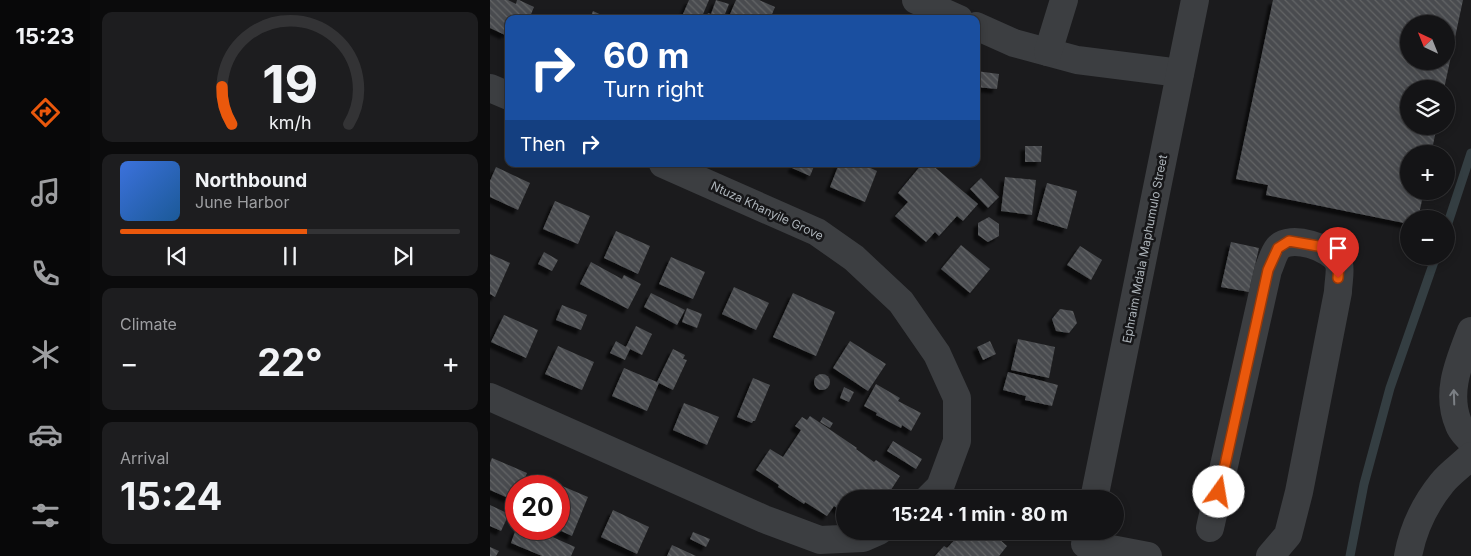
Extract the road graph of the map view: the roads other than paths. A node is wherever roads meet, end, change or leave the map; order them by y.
1 (916, 0) edge
2 (1064, 0) edge
3 (1195, 0) edge
4 (950, 15) edge
5 (980, 28) edge
6 (1048, 52) junction
7 (1180, 74) junction
8 (490, 88) edge
9 (505, 94) edge
10 (670, 167) edge
11 (1471, 331) edge
12 (490, 397) edge
13 (1471, 440) edge
14 (1471, 456) edge
15 (937, 490) edge
16 (1096, 490) edge
17 (1210, 528) dead end
18 (836, 539) edge
19 (1085, 544) edge
20 (1148, 556) edge
21 (1270, 556) edge
22 (1408, 556) edge

1 - 4 street
2 - 6 street
3 - 7 street, Ephraim Mdala Maphumulo Street
5 - 6 street
6 - 7 street
7 - 16 street, Ephraim Mdala Maphumulo Street
8 - 9 street
10 - 15 street, Ntuza Khanyile Grove
13 -> 11 street
12 - 18 street
14 - 22 street
17 - 21 street
19 - 20 street

